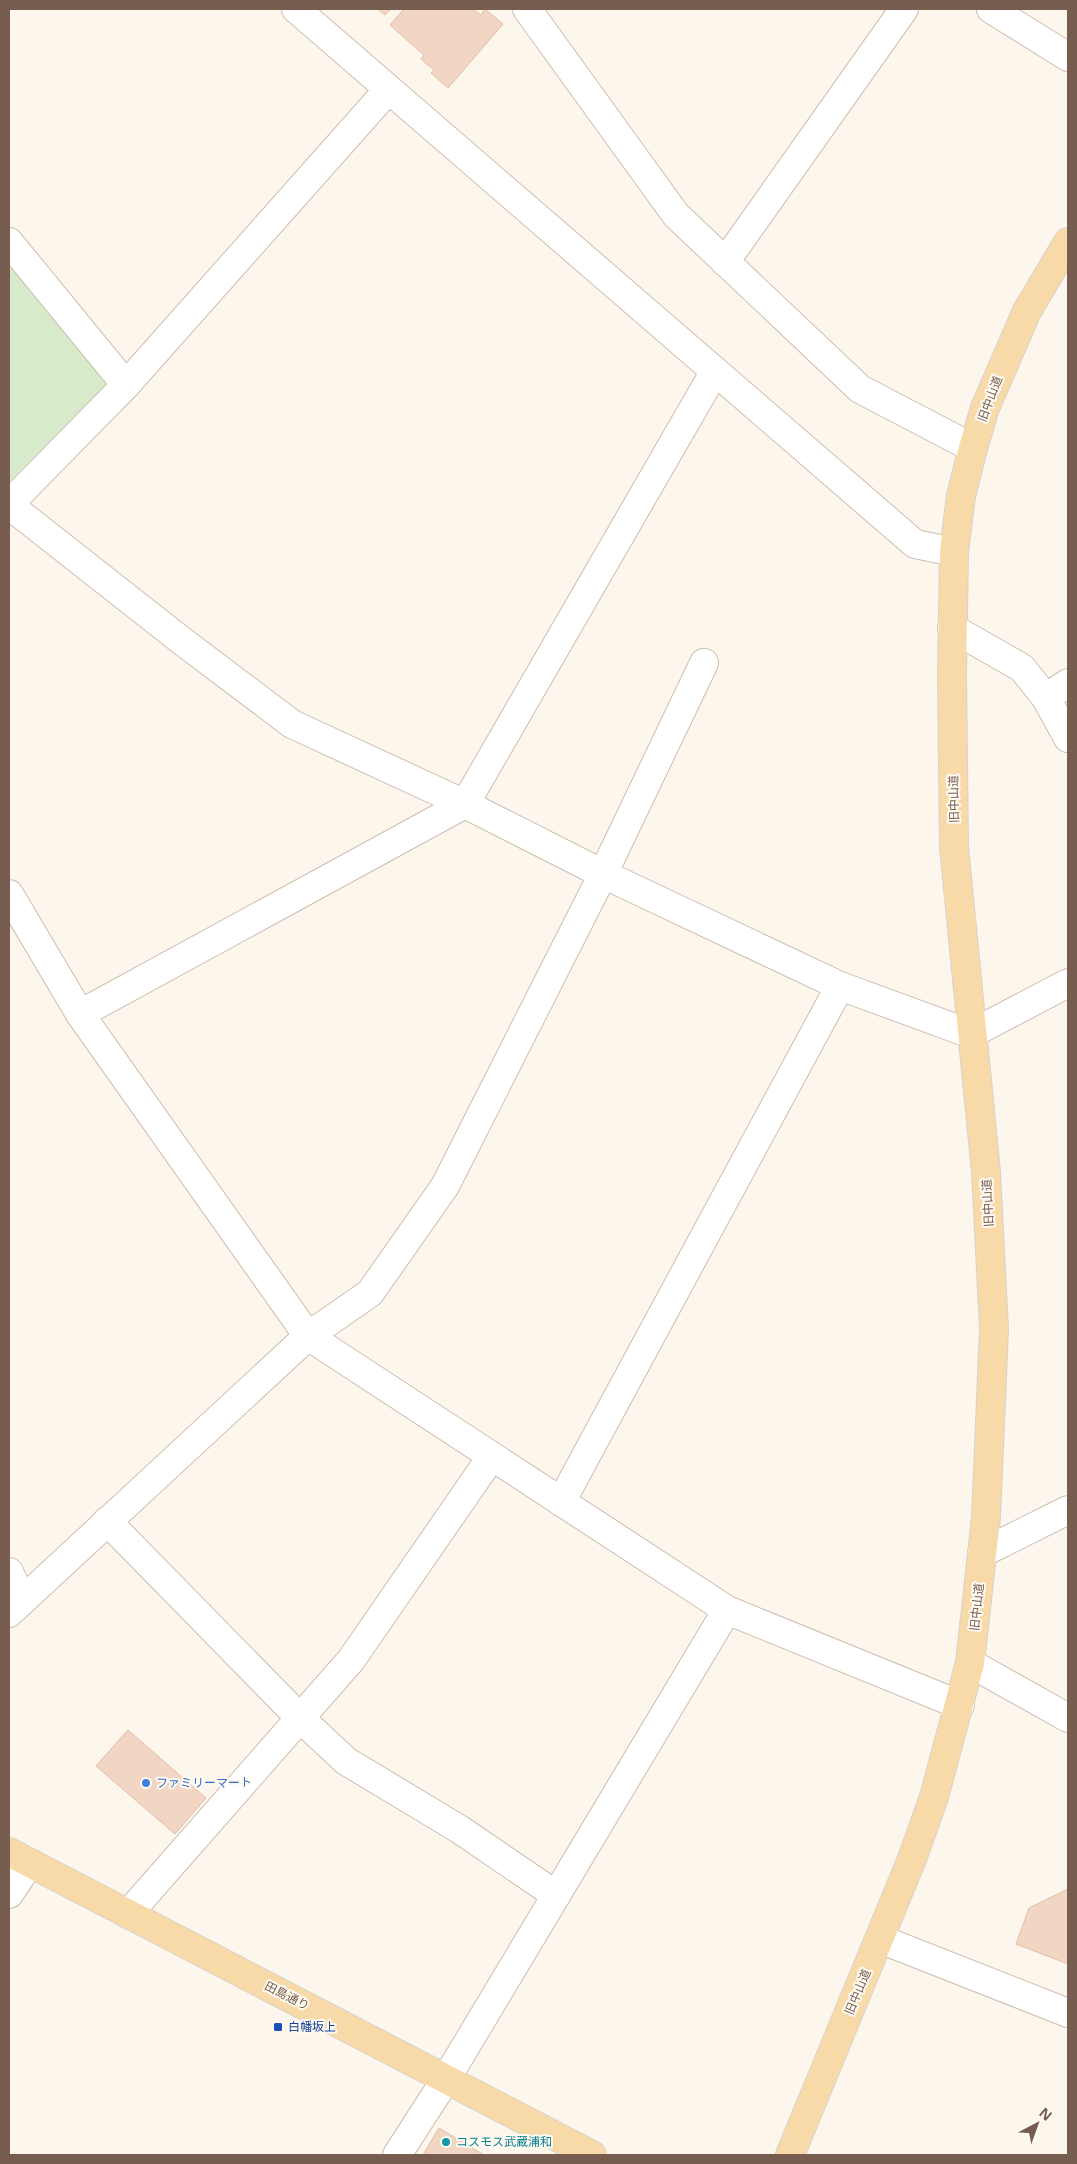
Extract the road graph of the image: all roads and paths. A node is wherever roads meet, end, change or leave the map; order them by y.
1 (296, 9) edge
2 (528, 9) edge
3 (904, 9) edge
4 (991, 9) edge
5 (1068, 57) edge
6 (388, 90) junction
7 (9, 242) edge
8 (1068, 242) edge
9 (725, 262) junction
10 (715, 371) junction
11 (126, 385) junction
12 (973, 448) junction
13 (9, 504) edge
14 (954, 552) junction
15 (952, 628) junction
16 (704, 663) dead end
17 (1068, 683) edge
18 (1046, 698) junction
19 (1068, 738) edge
20 (465, 804) junction
21 (602, 874) junction
22 (9, 894) edge
23 (1068, 983) edge
24 (840, 986) junction
25 (80, 1014) junction
26 (971, 1034) junction
27 (308, 1336) junction
28 (492, 1456) junction
29 (561, 1502) junction
30 (1068, 1510) edge
31 (107, 1521) junction
32 (982, 1553) junction
33 (9, 1572) edge
34 (16, 1607) edge
35 (727, 1610) junction
36 (970, 1663) junction
37 (960, 1705) junction
38 (300, 1718) junction
39 (1068, 1718) edge
40 (20, 1857) edge
41 (9, 1894) edge
42 (556, 1895) junction
43 (128, 1914) junction
44 (880, 1939) junction
45 (1068, 2013) edge
46 (446, 2079) junction
47 (397, 2155) edge
48 (592, 2155) edge
49 (790, 2155) edge

1 - 6 street
2 - 9 street
3 - 9 street
4 - 5 street
6 - 10 street
6 - 11 street
7 - 11 street
8 - 12 main road, 旧中山道
9 - 12 street
10 - 14 street
10 - 20 street
11 - 13 street
12 - 14 main road, 旧中山道
13 - 20 street
14 - 15 main road, 旧中山道
15 - 18 street
15 - 26 main road, 旧中山道
16 - 21 street
17 - 18 street
18 - 19 street
20 - 21 street
20 - 25 street
21 - 24 street
21 - 27 street
22 - 25 street
23 - 26 street
24 - 26 street
24 - 29 street
25 - 27 street
26 - 32 main road, 旧中山道
27 - 28 street
27 - 31 street
28 - 29 street
28 - 38 street
29 - 35 street
30 - 32 street
31 - 34 street
31 - 38 street
32 - 36 main road, 旧中山道
33 - 34 street
35 - 37 street
35 - 42 street
36 - 37 main road, 旧中山道
36 - 39 street
37 - 44 main road, 旧中山道
38 - 42 street
38 - 43 street
40 - 41 street
40 - 43 main road, 田島通り
42 - 46 street
43 - 46 main road, 田島通り
44 - 45 street
44 - 49 main road, 旧中山道
46 - 47 street
46 - 48 main road, 田島通り

